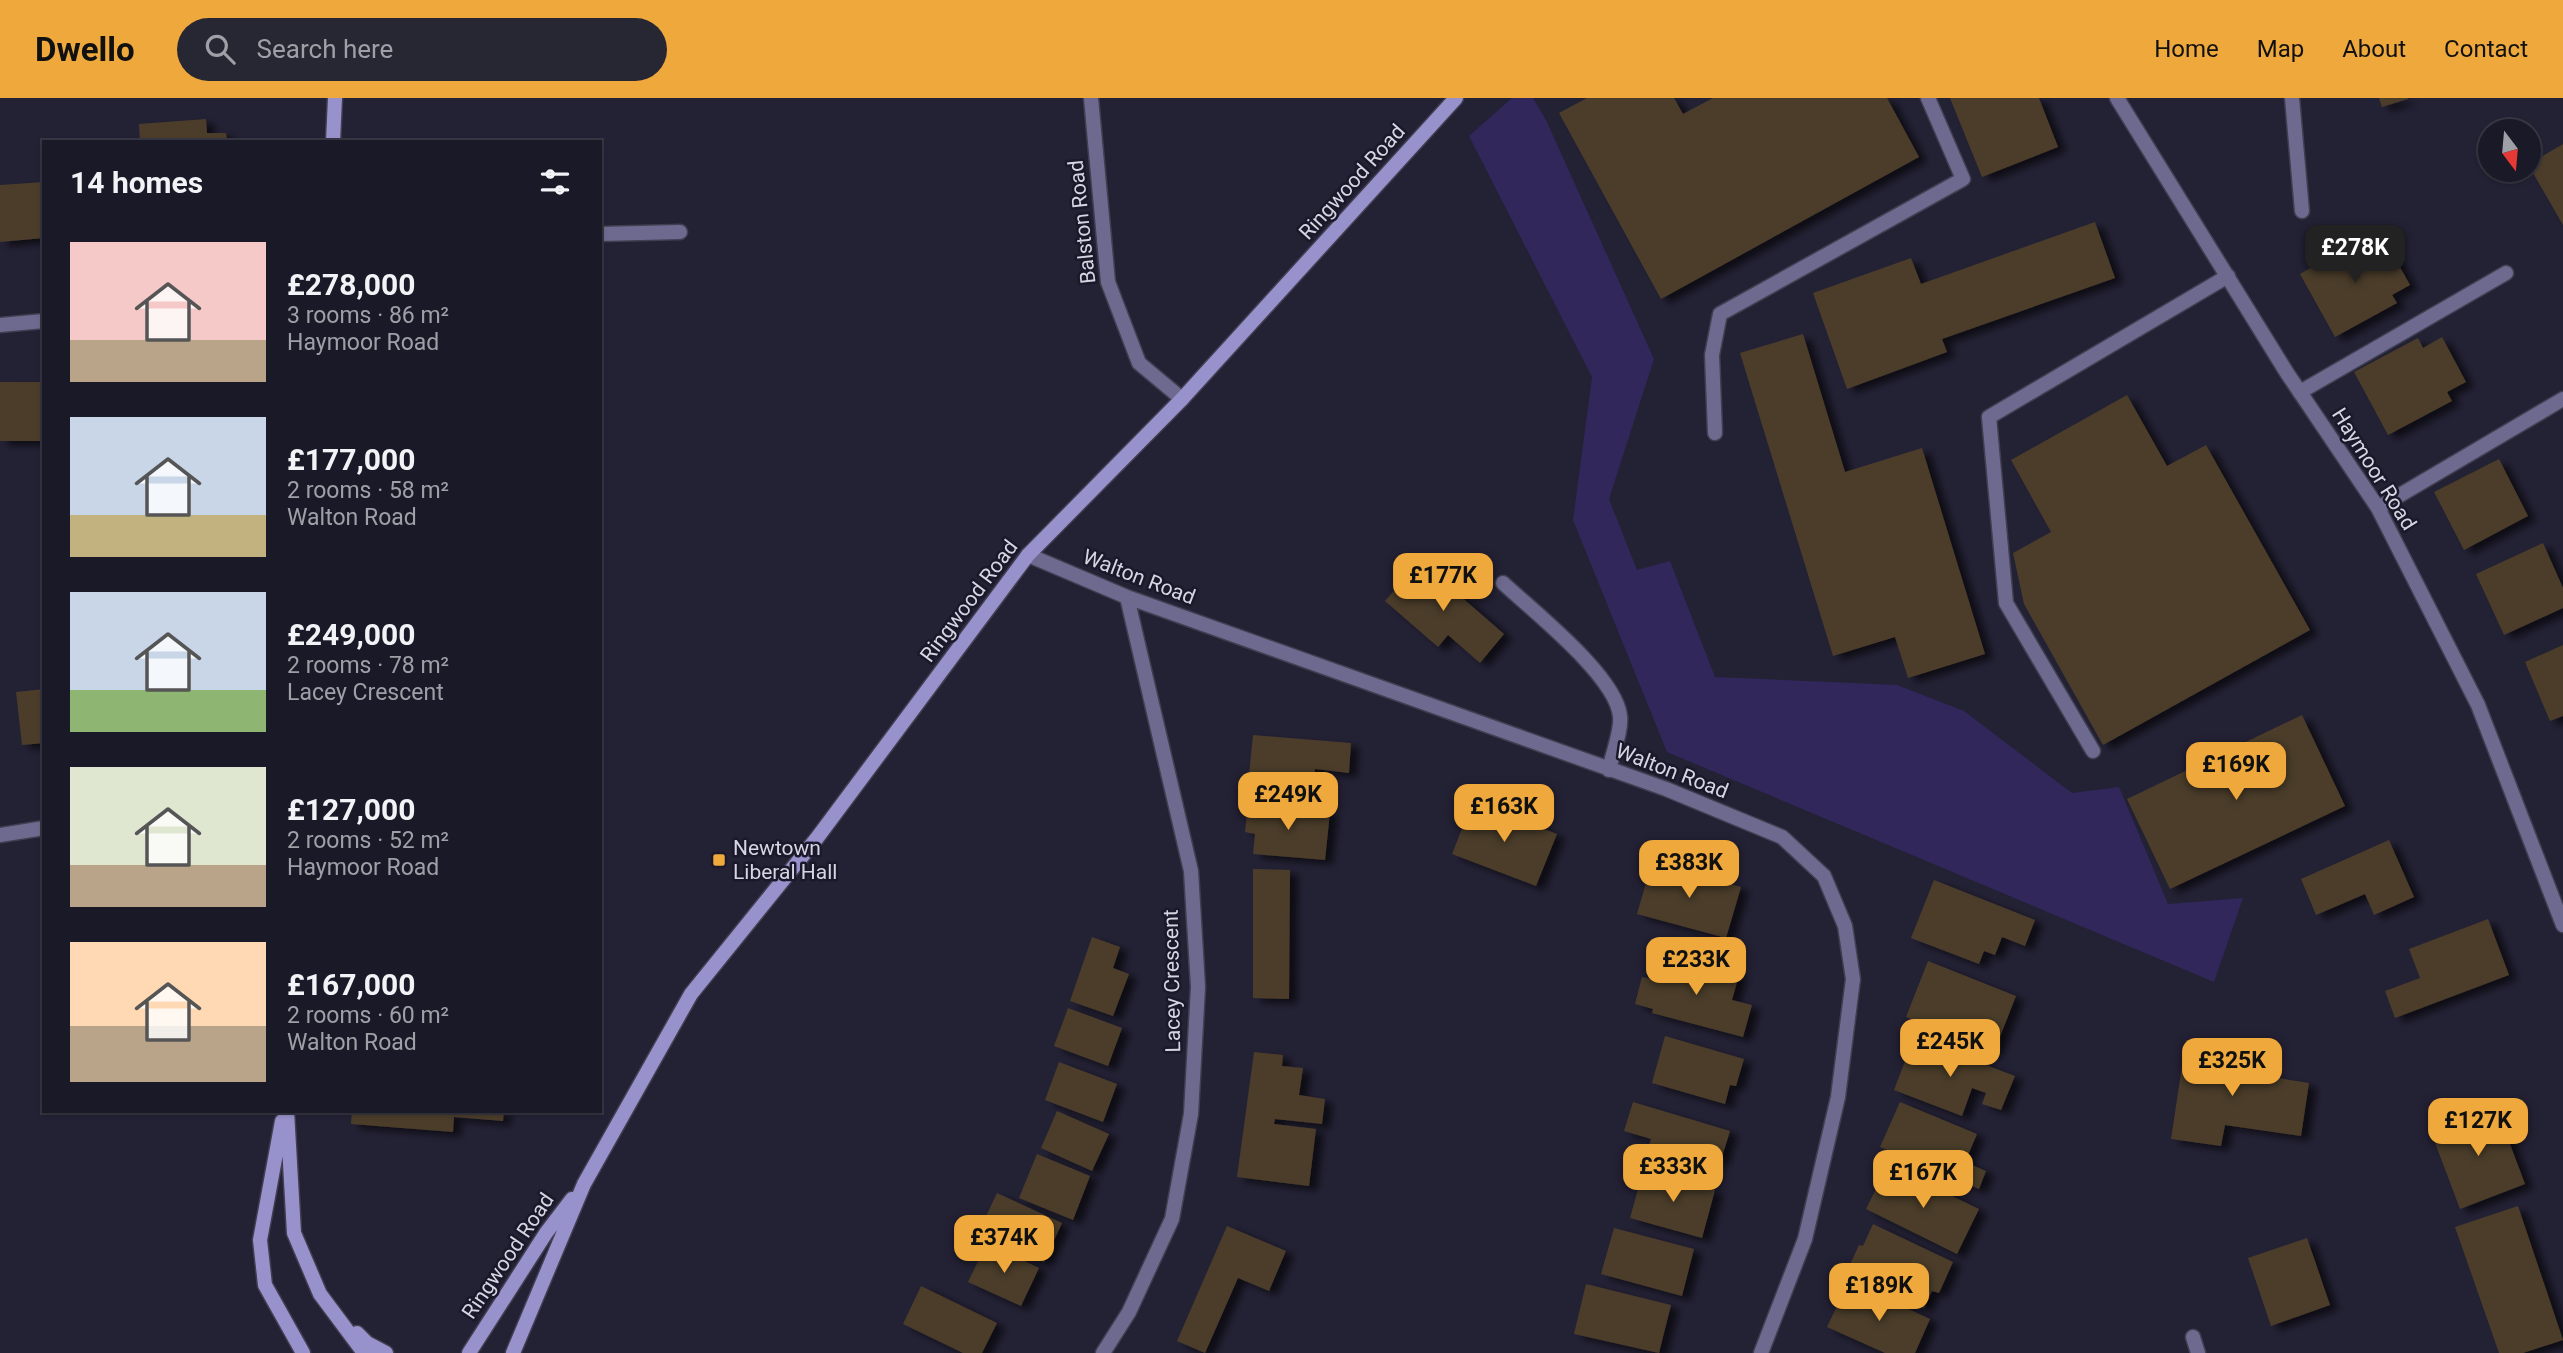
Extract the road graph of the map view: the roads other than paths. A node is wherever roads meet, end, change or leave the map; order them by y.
1 (335, 98) edge
2 (1091, 98) edge
3 (1457, 98) edge
4 (1928, 98) edge
5 (2117, 98) edge
6 (2292, 98) edge
7 (333, 140) edge
8 (2302, 211) dead end
9 (680, 232) dead end
10 (602, 234) edge
11 (2506, 273) dead end
12 (2228, 276) junction
13 (42, 321) edge
14 (0, 325) edge
15 (2300, 392) junction
16 (1182, 399) junction
17 (2563, 399) edge
18 (1715, 433) dead end
19 (2378, 508) junction
20 (1028, 555) junction
21 (1503, 583) dead end
22 (1127, 597) junction
23 (2093, 751) dead end
24 (1609, 770) junction
25 (42, 828) edge
26 (0, 835) edge
27 (2563, 925) edge
28 (285, 1113) edge
29 (285, 1113) edge
30 (583, 1184) junction
31 (320, 1294) junction
32 (538, 1294) junction
33 (2193, 1337) dead end
34 (303, 1353) edge
35 (364, 1353) edge
36 (386, 1353) edge
37 (469, 1353) edge
38 (504, 1353) edge
39 (513, 1353) edge
40 (1103, 1353) edge
41 (1760, 1353) edge
42 (2198, 1353) edge

1 - 7 main road
2 - 16 street, Balston Road
3 - 16 main road, Ringwood Road
4 - 18 street
5 - 12 street, Haymoor Road
6 - 8 street
9 - 10 street
11 - 15 street
12 - 15 street, Haymoor Road
12 - 23 street
13 - 14 street
15 - 19 street, Haymoor Road
16 - 20 main road, Ringwood Road
17 - 19 street
19 - 27 street, Haymoor Road
20 - 22 street, Walton Road
20 - 30 main road, Ringwood Road
21 - 24 street
22 - 24 street, Walton Road
22 - 40 street, Lacey Crescent
24 - 41 street, Walton Road
25 - 26 street
28 - 31 main road
29 - 34 main road
30 - 32 main road, Ringwood Road
30 - 37 main road, Ringwood Road
31 - 35 main road
31 - 36 main road
32 - 38 main road
32 - 39 main road, Ringwood Road
33 - 42 street

